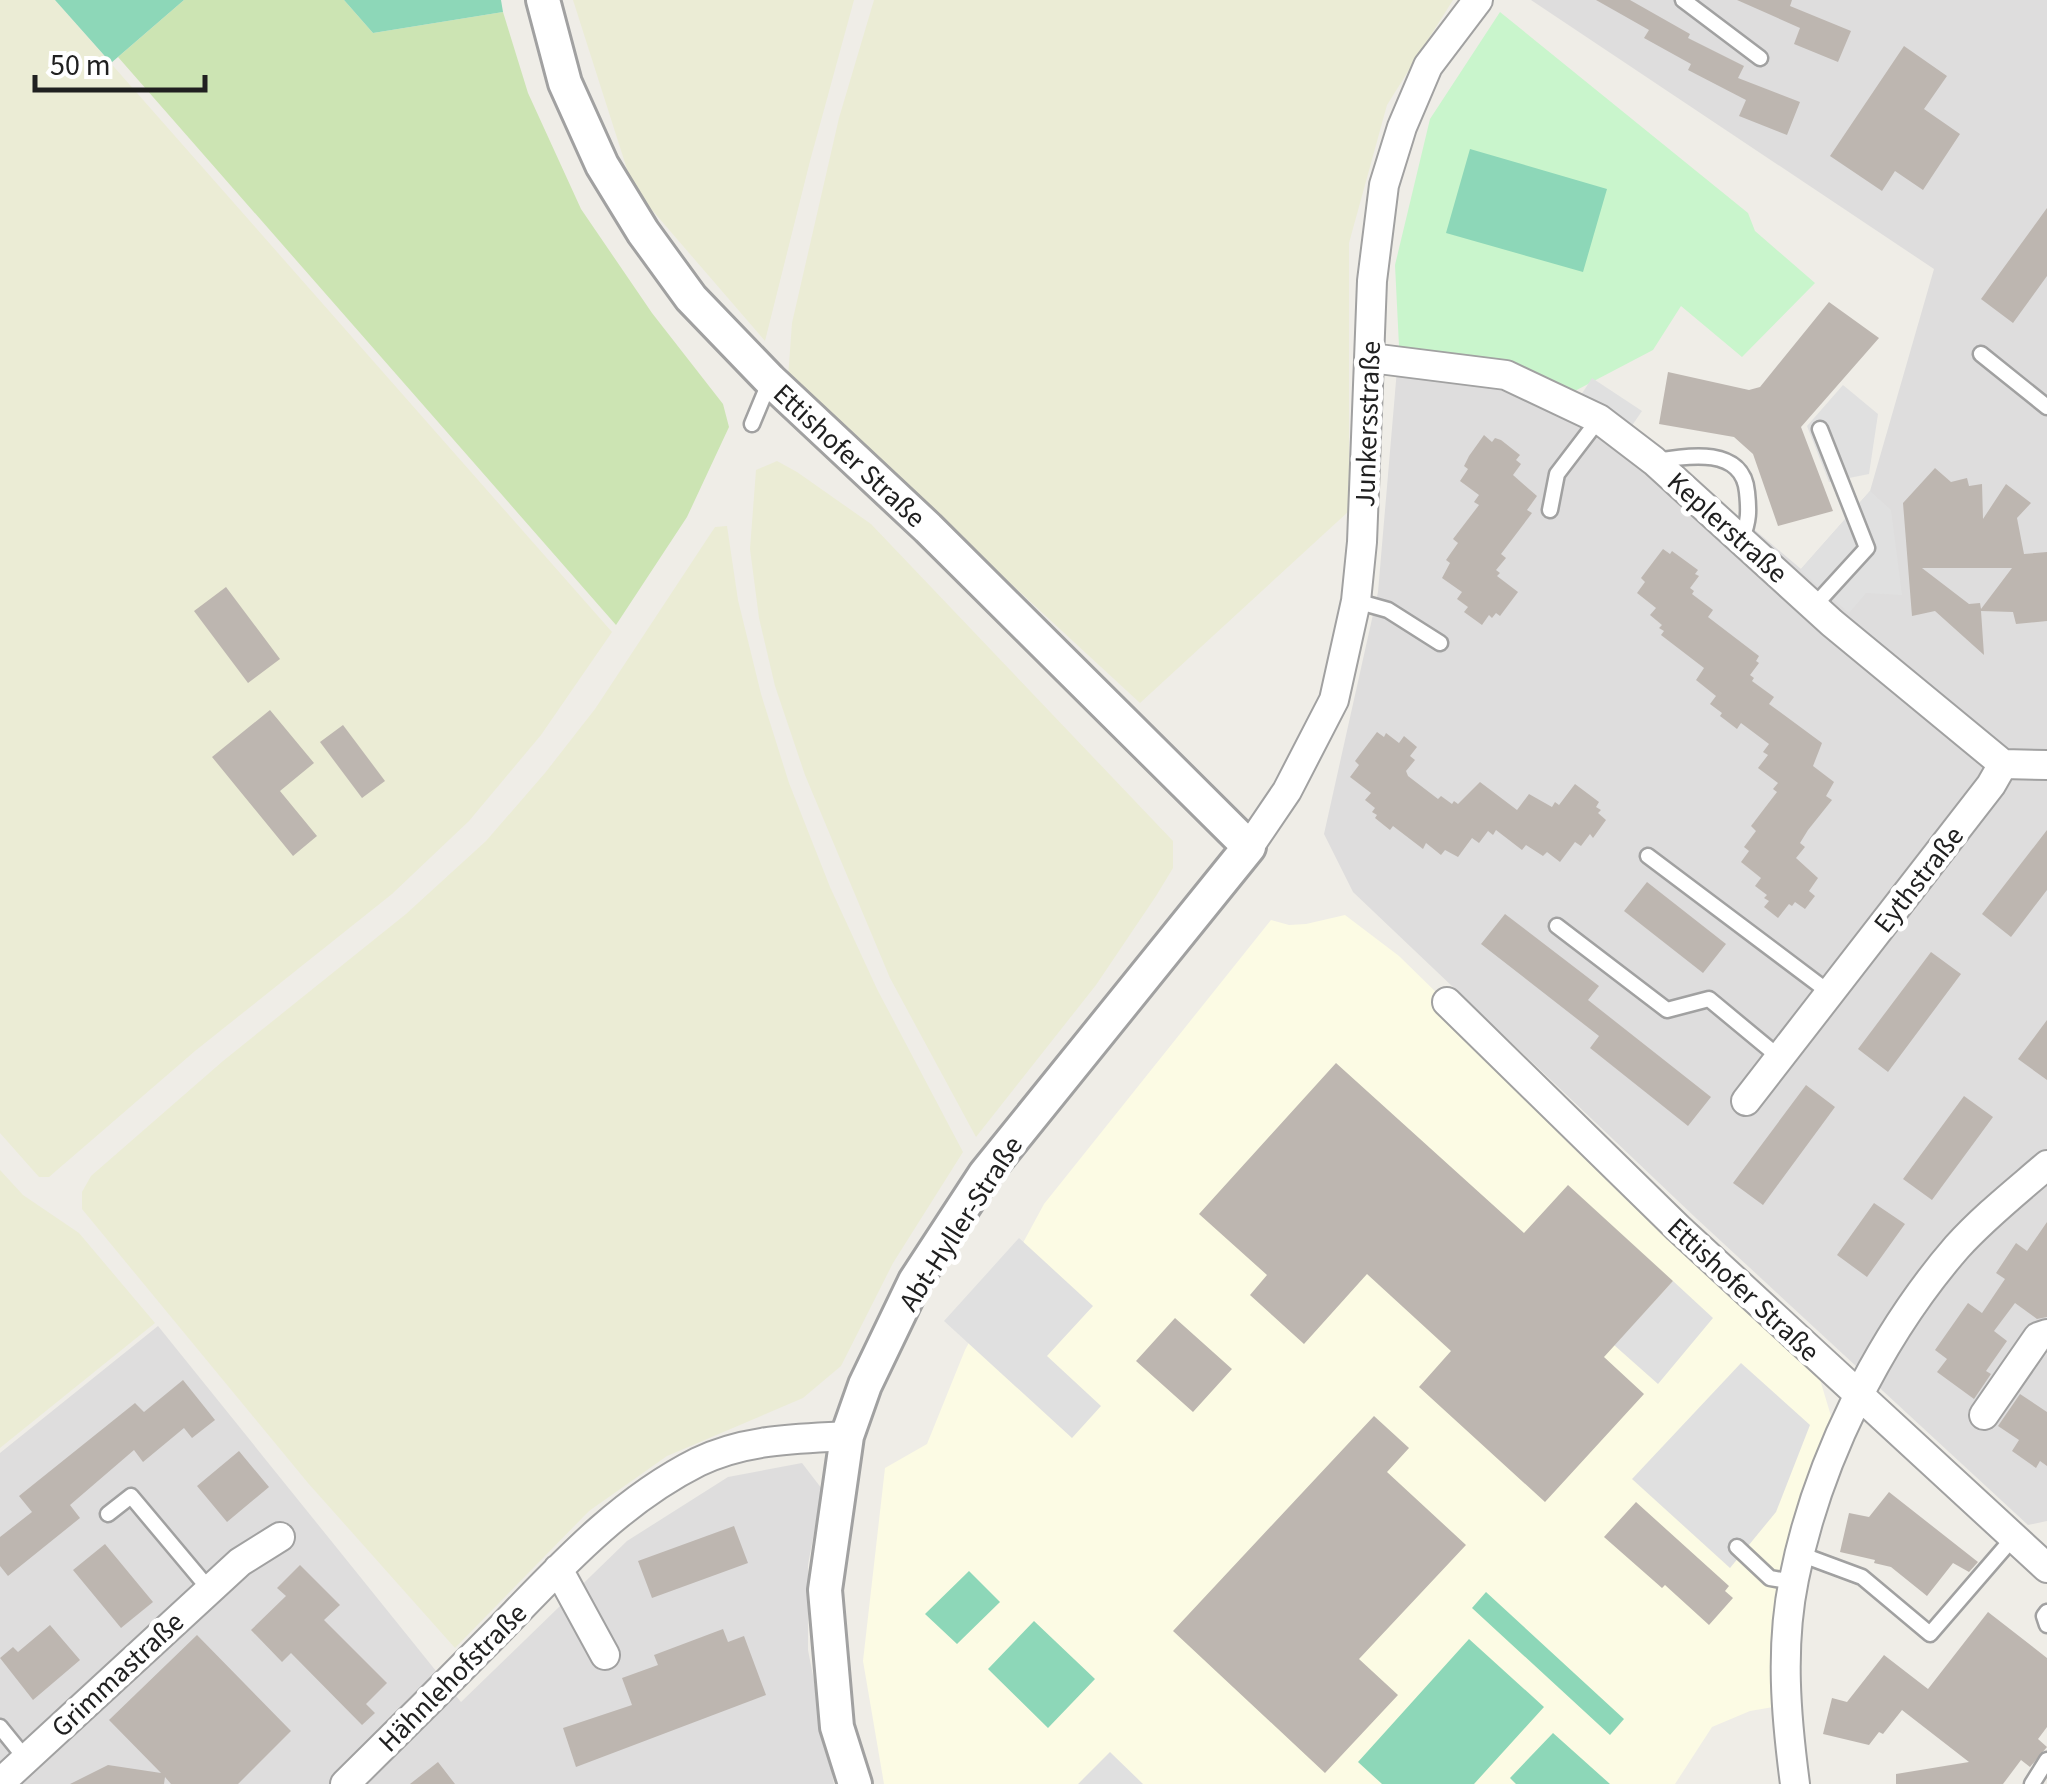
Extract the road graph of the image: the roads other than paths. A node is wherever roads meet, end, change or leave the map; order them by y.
1 (543, 0) edge
2 (1478, 0) edge
3 (1683, 0) edge
4 (1760, 58) dead end
5 (1981, 354) dead end
6 (1371, 358) junction
7 (770, 380) junction
8 (2047, 407) edge
9 (1599, 419) junction
10 (752, 424) dead end
11 (1820, 429) dead end
12 (1654, 461) junction
13 (1550, 510) dead end
14 (1742, 538) junction
15 (1356, 601) junction
16 (1814, 606) junction
17 (1440, 643) dead end
18 (2003, 764) junction
19 (2047, 765) edge
20 (1249, 847) junction
21 (1648, 856) dead end
22 (1557, 926) dead end
23 (1830, 992) junction
24 (1448, 1002) dead end
25 (1780, 1058) junction
26 (1746, 1101) dead end
27 (2046, 1168) edge
28 (2047, 1334) edge
29 (1861, 1395) junction
30 (1984, 1415) dead end
31 (847, 1436) junction
32 (108, 1514) dead end
33 (280, 1537) dead end
34 (2013, 1538) junction
35 (1737, 1547) dead end
36 (1800, 1554) junction
37 (2043, 1557) edge
38 (558, 1569) junction
39 (1793, 1582) junction
40 (209, 1590) junction
41 (2047, 1612) edge
42 (2047, 1625) edge
43 (605, 1655) dead end
44 (0, 1727) edge
45 (26, 1759) junction
46 (2047, 1760) edge
47 (0, 1783) edge
48 (345, 1784) edge
49 (855, 1784) edge
50 (1795, 1784) edge
51 (2032, 1784) edge

1 - 7 street, Ettishofer Straße
2 - 6 street, Junkersstraße
3 - 4 lane
5 - 8 lane
6 - 9 street, Keplerstraße
6 - 15 street, Junkersstraße
7 - 10 lane
7 - 20 street, Ettishofer Straße
9 - 12 street, Keplerstraße
9 - 13 lane
11 - 16 lane
12 - 14 street, Keplerstraße
12 - 14 lane
14 - 16 street, Keplerstraße
15 - 17 lane
15 - 20 street, Junkersstraße
16 - 18 street, Keplerstraße
18 - 19 street
18 - 23 street, Eythstraße
20 - 31 street, Abt-Hyller-Straße
21 - 23 lane
22 - 25 lane
23 - 25 street, Eythstraße
24 - 29 street, Ettishofer Straße
25 - 26 street, Eythstraße
27 - 29 street
28 - 30 street
29 - 34 street, Ettishofer Straße
29 - 36 street
31 - 38 street, Hähnlehofstraße
31 - 49 street, Abt-Hyller-Straße
32 - 40 lane, Grimmastraße
33 - 40 street, Grimmastraße
34 - 36 lane
34 - 37 street, Ettishofer Straße
35 - 39 lane
36 - 39 street
38 - 43 street
38 - 48 street, Hähnlehofstraße
39 - 50 street
40 - 45 street, Grimmastraße
41 - 42 lane
44 - 45 lane, Grimmastraße
45 - 47 street, Grimmastraße
46 - 51 lane

